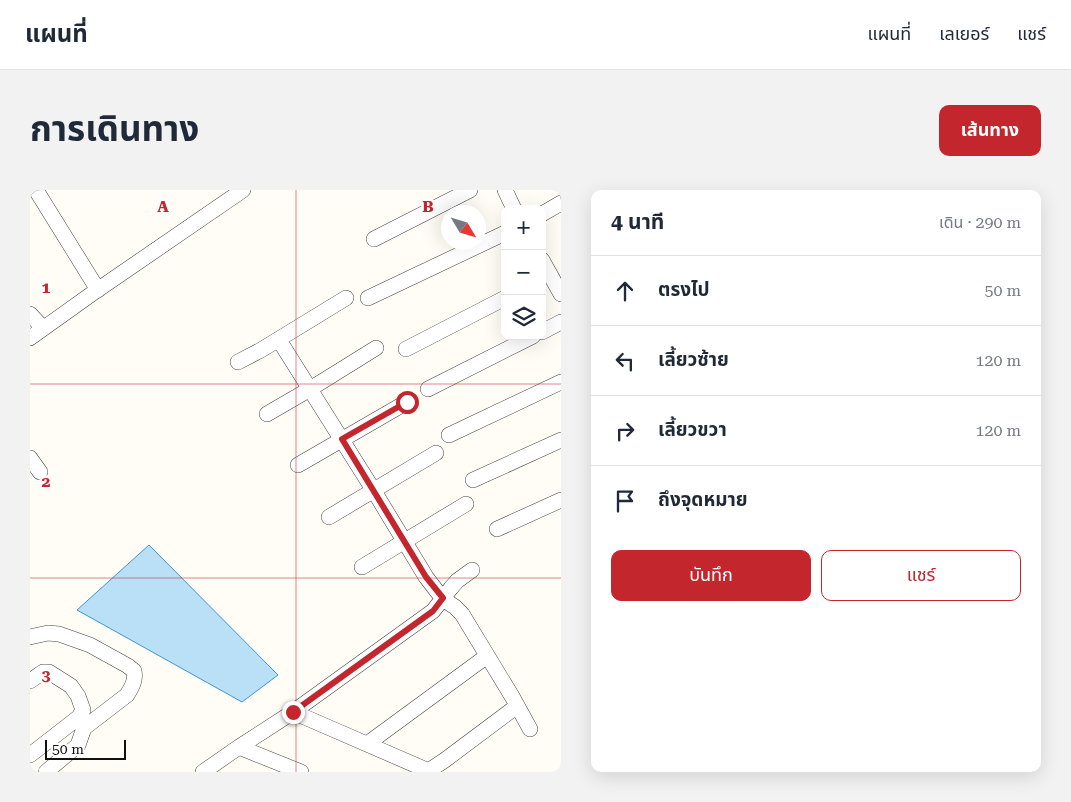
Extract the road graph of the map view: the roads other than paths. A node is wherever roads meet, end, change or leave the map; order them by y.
1 (36, 190) edge
2 (243, 190) edge
3 (470, 190) edge
4 (505, 190) edge
5 (561, 203) edge
6 (512, 205) edge
7 (546, 212) edge
8 (501, 235) edge
9 (374, 239) dead end
10 (551, 273) edge
11 (98, 290) junction
12 (561, 294) edge
13 (346, 298) dead end
14 (368, 298) dead end
15 (501, 300) edge
16 (30, 314) edge
17 (561, 322) edge
18 (44, 328) junction
19 (546, 330) edge
20 (30, 338) edge
21 (278, 340) junction
22 (525, 340) edge
23 (376, 348) dead end
24 (406, 350) dead end
25 (238, 362) dead end
26 (561, 382) edge
27 (310, 389) junction
28 (428, 389) dead end
29 (407, 402) dead end
30 (267, 414) dead end
31 (449, 436) dead end
32 (342, 439) junction
33 (561, 440) edge
34 (436, 453) dead end
35 (30, 458) edge
36 (298, 465) dead end
37 (40, 472) dead end
38 (473, 480) dead end
39 (374, 491) junction
40 (561, 500) edge
41 (466, 504) dead end
42 (330, 517) dead end
43 (497, 529) dead end
44 (403, 542) junction
45 (362, 567) dead end
46 (472, 570) dead end
47 (443, 598) junction
48 (30, 637) edge
49 (487, 656) junction
50 (30, 681) edge
51 (517, 706) junction
52 (293, 712) junction
53 (530, 729) dead end
54 (367, 744) junction
55 (239, 747) junction
56 (30, 754) edge
57 (428, 771) edge
58 (46, 772) edge
59 (203, 772) edge
60 (301, 772) edge

1 - 11 street
2 - 11 street
3 - 9 street
4 - 6 street
5 - 7 street
8 - 14 street
10 - 12 street
11 - 18 street
13 - 21 street
15 - 24 street
16 - 18 street
17 - 19 street
18 - 20 street
21 - 25 street
21 - 27 street
22 - 28 street
23 - 27 street
26 - 31 street
27 - 30 street
27 - 32 street
29 - 32 street
32 - 36 street
32 - 39 street
33 - 38 street
34 - 39 street
35 - 37 street
39 - 42 street
39 - 44 street
40 - 43 street
41 - 44 street
44 - 45 street
44 - 47 street
46 - 47 street
47 - 49 street
47 - 52 street
48 - 58 street
49 - 51 street
49 - 54 street
50 - 56 street
51 - 53 street
51 - 57 street
52 - 54 street
52 - 55 street
54 - 57 street
55 - 59 street
55 - 60 street

